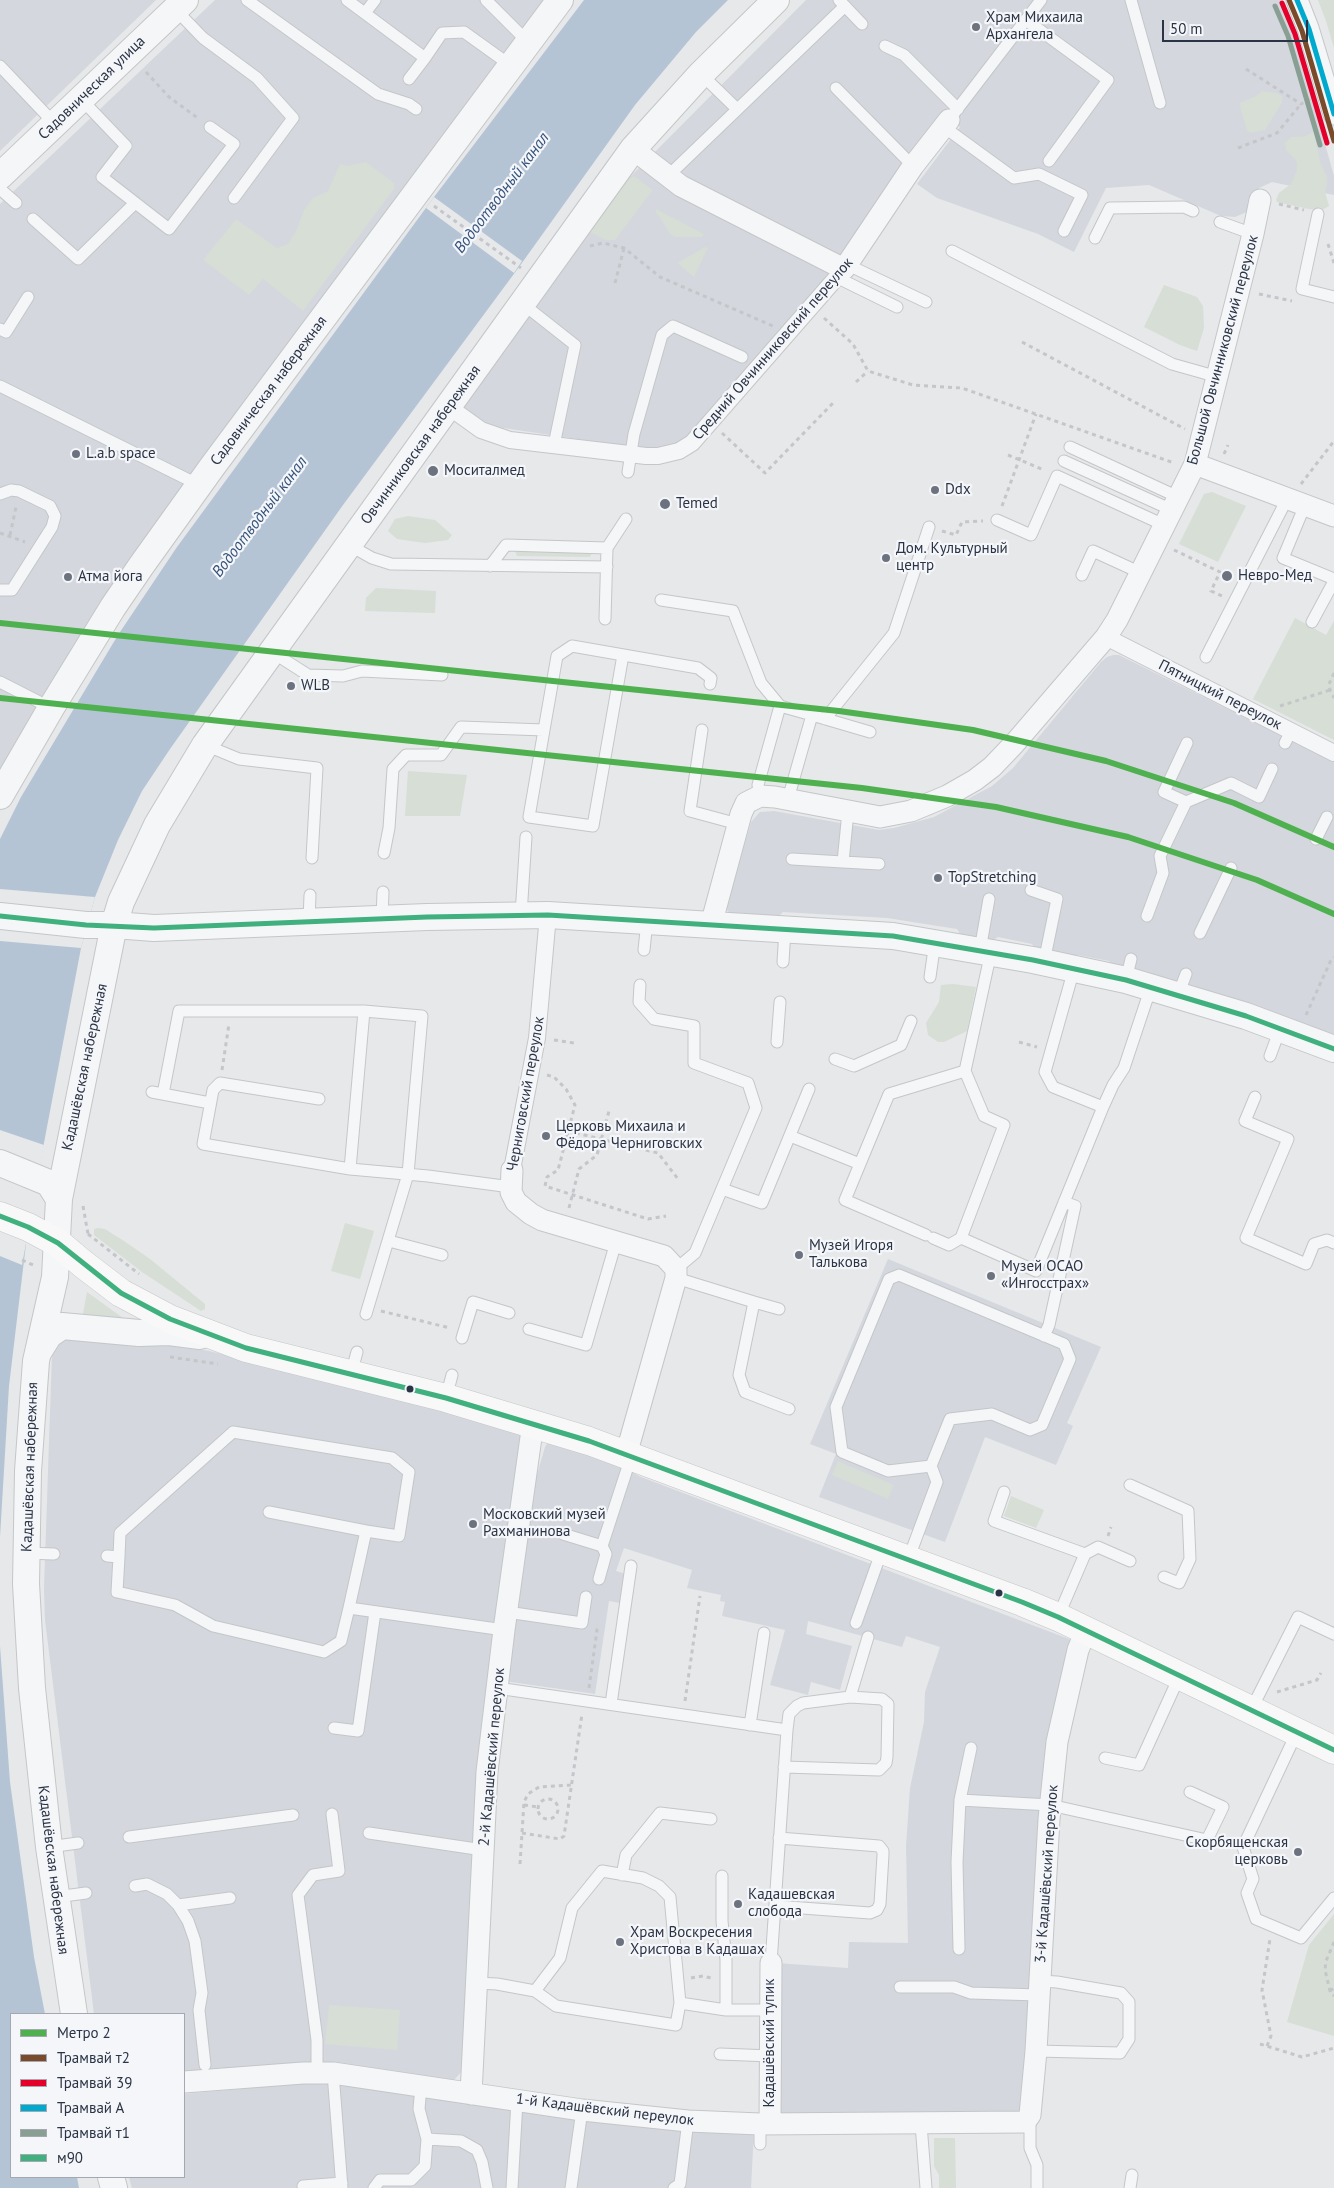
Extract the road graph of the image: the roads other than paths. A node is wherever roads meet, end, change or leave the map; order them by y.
1 (247, 0) edge
2 (347, 0) edge
3 (376, 0) edge
4 (486, 0) edge
5 (560, 0) edge
6 (776, 0) edge
7 (1041, 0) edge
8 (1131, 0) edge
9 (1297, 0) edge
10 (842, 3) edge
11 (180, 4) edge
12 (366, 13) junction
13 (1026, 20) junction
14 (862, 24) dead end
15 (529, 40) junction
16 (885, 46) dead end
17 (425, 58) junction
18 (510, 65) junction
19 (0, 66) edge
20 (702, 74) junction
21 (409, 79) dead end
22 (836, 88) dead end
23 (81, 99) junction
24 (1160, 103) dead end
25 (737, 108) junction
26 (416, 109) dead end
27 (1334, 114) edge
28 (950, 118) junction
29 (55, 124) junction
30 (210, 127) road end
31 (633, 149) junction
32 (1050, 161) dead end
33 (913, 166) junction
34 (0, 176) edge
35 (668, 176) junction
36 (0, 189) edge
37 (234, 198) dead end
38 (1260, 200) dead end
39 (16, 203) dead end
40 (135, 203) junction
41 (1193, 211) dead end
42 (1318, 214) dead end
43 (33, 219) dead end
44 (1220, 222) dead end
45 (1064, 231) dead end
46 (1253, 234) junction
47 (1095, 238) dead end
48 (952, 251) dead end
49 (843, 271) junction
50 (28, 296) dead end
51 (1334, 297) edge
52 (926, 302) dead end
53 (523, 304) junction
54 (897, 306) dead end
55 (0, 329) edge
56 (742, 357) dead end
57 (1218, 377) junction
58 (0, 386) edge
59 (449, 408) junction
60 (554, 445) junction
61 (1070, 447) dead end
62 (630, 454) junction
63 (1064, 461) dead end
64 (1185, 464) junction
65 (628, 472) dead end
66 (199, 485) junction
67 (0, 494) edge
68 (1297, 496) junction
69 (1172, 511) junction
70 (1334, 516) edge
71 (626, 519) dead end
72 (997, 520) road end
73 (929, 526) road end
74 (349, 545) junction
75 (607, 548) junction
76 (490, 566) junction
77 (607, 567) junction
78 (1141, 572) junction
79 (1082, 575) dead end
80 (1334, 580) edge
81 (0, 590) edge
82 (661, 600) dead end
83 (605, 619) dead end
84 (1312, 622) dead end
85 (1106, 637) junction
86 (272, 652) junction
87 (623, 655) junction
88 (1206, 657) dead end
89 (442, 675) dead end
90 (0, 682) edge
91 (710, 684) dead end
92 (780, 706) junction
93 (51, 708) junction
94 (812, 716) junction
95 (825, 719) junction
96 (544, 730) junction
97 (702, 730) dead end
98 (870, 732) dead end
99 (1187, 743) dead end
100 (205, 745) junction
101 (1334, 753) edge
102 (1272, 769) dead end
103 (0, 796) edge
104 (760, 796) junction
105 (788, 799) junction
106 (1186, 802) junction
107 (848, 812) junction
108 (1327, 816) dead end
109 (738, 824) junction
110 (526, 837) dead end
111 (1316, 839) dead end
112 (384, 853) dead end
113 (312, 858) dead end
114 (792, 859) dead end
115 (843, 862) junction
116 (879, 864) dead end
117 (1231, 868) dead end
118 (1031, 890) dead end
119 (383, 892) dead end
120 (310, 895) dead end
121 (989, 900) dead end
122 (521, 915) junction
123 (548, 915) junction
124 (0, 916) edge
125 (1147, 916) dead end
126 (382, 919) junction
127 (309, 921) junction
128 (647, 921) junction
129 (114, 924) junction
130 (712, 925) junction
131 (785, 930) junction
132 (1200, 933) dead end
133 (935, 942) junction
134 (644, 950) dead end
135 (985, 951) junction
136 (783, 962) dead end
137 (1044, 962) junction
138 (1074, 969) junction
139 (930, 976) dead end
140 (1136, 976) junction
141 (640, 985) dead end
142 (780, 1002) dead end
143 (364, 1011) junction
144 (910, 1020) dead end
145 (1280, 1029) junction
146 (777, 1042) dead end
147 (1334, 1049) edge
148 (1270, 1056) dead end
149 (835, 1058) dead end
150 (965, 1072) junction
151 (809, 1089) dead end
152 (1255, 1097) dead end
153 (319, 1099) dead end
154 (210, 1103) junction
155 (1103, 1107) junction
156 (790, 1136) junction
157 (0, 1162) edge
158 (860, 1164) junction
159 (350, 1169) junction
160 (408, 1174) junction
161 (511, 1179) junction
162 (722, 1189) junction
163 (71, 1199) junction
164 (1064, 1202) junction
165 (0, 1216) edge
166 (962, 1238) junction
167 (388, 1241) junction
168 (616, 1242) junction
169 (58, 1243) junction
170 (1334, 1243) edge
171 (442, 1255) dead end
172 (676, 1274) junction
173 (754, 1302) junction
174 (779, 1310) dead end
175 (367, 1311) road end
176 (509, 1313) dead end
177 (529, 1328) dead end
178 (463, 1335) road end
179 (1044, 1336) junction
180 (225, 1341) junction
181 (36, 1361) junction
182 (789, 1409) dead end
183 (533, 1423) junction
184 (629, 1456) junction
185 (931, 1466) junction
186 (1130, 1485) dead end
187 (1004, 1492) dead end
188 (269, 1512) dead end
189 (366, 1531) junction
190 (563, 1534) dead end
191 (602, 1546) junction
192 (882, 1550) junction
193 (26, 1553) junction
194 (54, 1554) dead end
195 (1085, 1554) junction
196 (908, 1560) junction
197 (1130, 1562) dead end
198 (631, 1566) dead end
199 (1164, 1577) dead end
200 (600, 1579) dead end
201 (586, 1597) dead end
202 (349, 1608) junction
203 (375, 1612) junction
204 (1058, 1617) junction
205 (506, 1621) junction
206 (856, 1623) dead end
207 (1086, 1630) junction
208 (764, 1633) dead end
209 (1334, 1634) edge
210 (868, 1637) dead end
211 (1180, 1675) junction
212 (497, 1688) junction
213 (850, 1697) junction
214 (611, 1704) junction
215 (1251, 1710) junction
216 (750, 1725) junction
217 (334, 1728) dead end
218 (787, 1730) junction
219 (1296, 1732) junction
220 (971, 1748) dead end
221 (1334, 1750) edge
222 (1105, 1758) dead end
223 (784, 1767) junction
224 (1190, 1792) dead end
225 (960, 1800) junction
226 (1050, 1805) junction
227 (332, 1814) dead end
228 (294, 1815) dead end
229 (711, 1819) dead end
230 (369, 1833) dead end
231 (129, 1837) dead end
232 (779, 1838) junction
233 (78, 1843) dead end
234 (50, 1847) junction
235 (483, 1850) junction
236 (622, 1875) junction
237 (722, 1876) dead end
238 (135, 1886) dead end
239 (86, 1893) dead end
240 (56, 1897) junction
241 (230, 1898) dead end
242 (1334, 1898) edge
243 (178, 1905) junction
244 (775, 1906) junction
245 (959, 1949) dead end
246 (771, 1963) joint
247 (476, 1983) junction
248 (900, 1987) dead end
249 (1039, 1988) junction
250 (535, 1991) junction
251 (680, 2003) junction
252 (726, 2010) junction
253 (771, 2010) junction
254 (74, 2013) edge
255 (1036, 2052) junction
256 (720, 2054) dead end
257 (770, 2056) junction
258 (205, 2065) dead end
259 (325, 2073) junction
260 (185, 2082) edge
261 (421, 2086) junction
262 (471, 2094) junction
263 (516, 2100) junction
264 (582, 2110) junction
265 (688, 2121) junction
266 (1027, 2121) junction
267 (921, 2124) junction
268 (764, 2131) junction
269 (427, 2139) junction
270 (1132, 2175) dead end
271 (303, 2186) dead end
272 (342, 2186) edge
273 (374, 2188) edge
274 (487, 2188) edge
275 (512, 2188) edge
276 (571, 2188) edge
277 (674, 2188) edge
278 (926, 2188) edge
279 (1037, 2188) edge
280 (1130, 2188) edge

1 - 26 lane
2 - 12 lane
3 - 12 lane
4 - 15 lane
5 - 15 street, Садовническая набережная
6 - 20 street, Овчинниковская набережная
7 - 13 lane
8 - 24 lane
9 - 27 street
10 - 14 lane
10 - 25 lane
11 - 23 street, Садовническая улица
11 - 37 lane
12 - 17 lane
13 - 28 lane
13 - 32 lane
15 - 18 street, Садовническая набережная
16 - 28 lane
17 - 18 lane
17 - 21 lane
18 - 66 street, Садовническая набережная
19 - 29 lane
20 - 25 lane
20 - 31 street, Овчинниковская набережная
22 - 33 lane
23 - 29 street, Садовническая улица
23 - 40 lane
25 - 35 lane
28 - 33 street, Средний Овчинниковский переулок
28 - 45 lane
29 - 34 street, Садовническая улица
30 - 40 lane
31 - 35 street
31 - 53 street, Овчинниковская набережная
33 - 49 street, Средний Овчинниковский переулок
35 - 49 street
36 - 39 lane
38 - 46 street, Большой Овчинниковский переулок
40 - 43 lane
41 - 47 lane
42 - 51 lane
44 - 46 lane
46 - 57 street, Большой Овчинниковский переулок
48 - 57 lane
49 - 52 lane
49 - 54 lane
49 - 62 street, Средний Овчинниковский переулок
50 - 55 lane
53 - 59 street, Овчинниковская набережная
53 - 60 lane
56 - 62 lane
57 - 64 street, Большой Овчинниковский переулок
58 - 66 lane
59 - 60 street, Средний Овчинниковский переулок
59 - 74 street, Овчинниковская набережная
60 - 62 street, Средний Овчинниковский переулок
61 - 69 lane
62 - 65 lane
63 - 69 lane
64 - 68 street
64 - 69 street, Большой Овчинниковский переулок
66 - 93 street, Садовническая набережная
67 - 81 lane
68 - 70 street
68 - 80 lane
68 - 88 lane
69 - 72 lane
69 - 78 street, Большой Овчинниковский переулок
71 - 75 lane
73 - 95 lane
74 - 76 lane
74 - 86 street, Овчинниковская набережная
75 - 76 lane
75 - 77 lane
76 - 77 lane
77 - 83 lane
78 - 79 lane
78 - 85 street, Большой Овчинниковский переулок
80 - 84 lane
82 - 92 lane
85 - 101 street, Пятницкий переулок
85 - 107 street, Большой Овчинниковский переулок
86 - 89 lane
86 - 100 street, Овчинниковская набережная
87 - 91 lane
87 - 96 lane
87 - 96 lane
90 - 93 lane
92 - 94 lane
92 - 104 lane
93 - 103 street, Садовническая набережная
94 - 95 lane
94 - 105 lane
95 - 98 lane
96 - 112 lane
97 - 109 lane
99 - 106 lane
100 - 113 lane
100 - 129 street, Овчинниковская набережная
102 - 106 lane
104 - 105 street, Большой Овчинниковский переулок
104 - 109 street
105 - 107 street, Большой Овчинниковский переулок
106 - 125 lane
107 - 115 lane
108 - 111 lane
109 - 130 street
110 - 122 lane
114 - 115 lane
115 - 116 lane
117 - 132 lane
118 - 137 lane
119 - 126 lane
120 - 127 lane
121 - 135 lane
122 - 123 street
122 - 126 street
123 - 128 street
123 - 161 street, Черниговский переулок
124 - 129 street
126 - 127 street
127 - 129 street
128 - 130 street
128 - 134 lane
129 - 163 street, Кадашёвская набережная
130 - 131 street
131 - 133 street
131 - 136 lane
133 - 135 street
133 - 139 lane
135 - 137 street
135 - 150 lane
137 - 138 street
138 - 140 street
138 - 155 lane
140 - 145 street
140 - 155 lane
141 - 162 lane
142 - 146 lane
143 - 154 lane
143 - 159 lane
143 - 160 lane
144 - 149 lane
145 - 147 street
145 - 148 lane
150 - 158 lane
150 - 166 lane
151 - 156 lane
152 - 170 lane
153 - 154 lane
154 - 159 lane
155 - 164 lane
156 - 158 lane
156 - 162 lane
157 - 163 street
158 - 166 lane
159 - 160 lane
160 - 161 lane
160 - 167 lane
161 - 168 street, Черниговский переулок
162 - 172 lane
163 - 169 street, Кадашёвская набережная
164 - 166 lane
164 - 179 lane
165 - 169 main road
167 - 171 lane
167 - 175 lane
168 - 172 street, Черниговский переулок
168 - 177 lane
169 - 180 main road
169 - 181 street, Кадашёвская набережная
172 - 173 lane
172 - 184 street
173 - 174 lane
173 - 182 lane
176 - 178 lane
179 - 185 lane
179 - 185 lane
180 - 181 street
180 - 183 main road
181 - 193 street, Кадашёвская набережная
183 - 184 main road
183 - 205 street, 2-й Кадашёвский переулок
184 - 191 lane
184 - 192 main road
185 - 196 lane
186 - 199 lane
187 - 195 lane
188 - 189 lane
189 - 202 lane
189 - 202 lane
190 - 191 lane
191 - 200 lane
192 - 196 main road
192 - 206 lane
193 - 194 lane
193 - 234 street, Кадашёвская набережная
195 - 197 lane
195 - 204 lane
196 - 204 main road
198 - 214 lane
201 - 205 lane
202 - 203 lane
203 - 205 lane
203 - 217 lane
204 - 207 main road
205 - 212 street, 2-й Кадашёвский переулок
207 - 211 main road
207 - 226 street, 3-й Кадашёвский переулок
208 - 216 lane
209 - 215 lane
210 - 213 lane
211 - 215 main road
211 - 222 lane
212 - 214 lane
212 - 235 street, 2-й Кадашёвский переулок
213 - 218 lane
213 - 223 lane
214 - 216 lane
215 - 219 main road
216 - 218 lane
218 - 223 lane
219 - 221 main road
219 - 242 lane
220 - 225 lane
223 - 232 lane
224 - 226 lane
225 - 226 lane
225 - 245 lane
226 - 249 street, 3-й Кадашёвский переулок
227 - 259 lane
228 - 231 lane
229 - 236 lane
230 - 235 lane
232 - 244 lane
232 - 244 lane
233 - 234 lane
234 - 240 street, Кадашёвская набережная
235 - 247 street, 2-й Кадашёвский переулок
236 - 250 lane
236 - 251 lane
237 - 252 lane
238 - 243 lane
239 - 240 lane
240 - 254 street, Кадашёвская набережная
241 - 243 lane
243 - 258 lane
244 - 246 lane
246 - 253 street, Кадашёвский тупик
247 - 250 lane
247 - 262 street, 2-й Кадашёвский переулок
248 - 249 lane
249 - 255 street, 3-й Кадашёвский переулок
249 - 255 lane
250 - 251 lane
251 - 252 lane
252 - 253 lane
253 - 257 street, Кадашёвский тупик
255 - 266 street, 3-й Кадашёвский переулок
256 - 257 lane
257 - 268 street, Кадашёвский тупик
259 - 260 street, 1-й Кадашёвский переулок
259 - 261 street, 1-й Кадашёвский переулок
259 - 272 lane
261 - 262 street, 1-й Кадашёвский переулок
261 - 269 lane
262 - 263 street, 1-й Кадашёвский переулок
263 - 264 street, 1-й Кадашёвский переулок
263 - 275 lane
264 - 265 street, 1-й Кадашёвский переулок
264 - 276 lane
265 - 268 street, 1-й Кадашёвский переулок
265 - 277 lane
266 - 267 street, 1-й Кадашёвский переулок
266 - 279 lane
267 - 268 street, 1-й Кадашёвский переулок
267 - 278 lane
269 - 273 lane
269 - 274 lane
270 - 280 lane
271 - 272 lane

